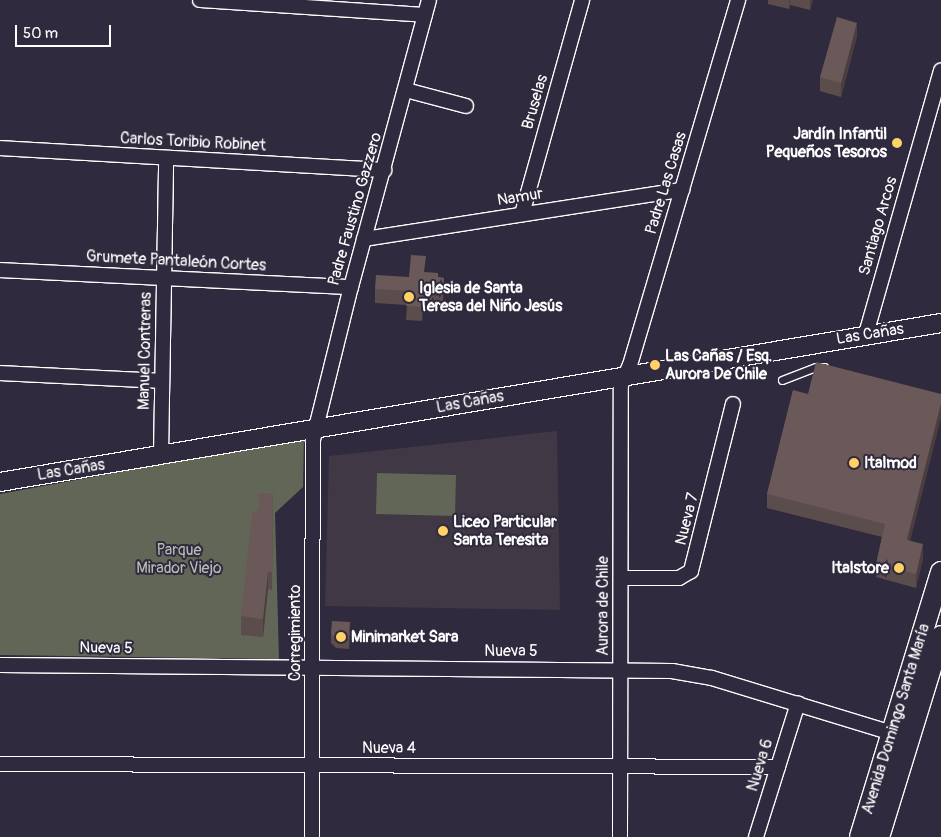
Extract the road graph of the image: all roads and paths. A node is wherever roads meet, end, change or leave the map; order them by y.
1 (200, 0) edge
2 (429, 0) edge
3 (582, 0) edge
4 (738, 0) edge
5 (426, 15) junction
6 (941, 70) edge
7 (406, 90) junction
8 (466, 106) dead end
9 (0, 148) edge
10 (166, 158) junction
11 (384, 170) junction
12 (682, 190) junction
13 (522, 214) junction
14 (364, 239) junction
15 (0, 270) edge
16 (164, 278) junction
17 (351, 287) junction
18 (941, 323) edge
19 (866, 334) junction
20 (834, 368) edge
21 (0, 373) edge
22 (625, 376) junction
23 (782, 380) dead end
24 (162, 381) junction
25 (733, 404) dead end
26 (315, 428) junction
27 (161, 455) junction
28 (0, 482) edge
29 (621, 578) junction
30 (939, 583) edge
31 (941, 636) edge
32 (0, 665) edge
33 (312, 668) junction
34 (620, 670) junction
35 (798, 703) junction
36 (892, 733) junction
37 (0, 764) edge
38 (312, 766) junction
39 (620, 767) junction
40 (778, 767) junction
41 (312, 837) edge
42 (620, 837) edge
43 (756, 837) edge
44 (860, 837) edge
45 (879, 837) edge

1 - 5 street
2 - 5 street, Padre Faustino Gazzero
3 - 13 street, Bruselas
4 - 12 street, Padre Las Casas
5 - 7 street, Padre Faustino Gazzero
6 - 19 street, Santiago Arcos
7 - 8 street
7 - 11 street, Padre Faustino Gazzero
9 - 10 street, Carlos Toribio Robinet
10 - 11 street, Carlos Toribio Robinet
10 - 16 street, Manuel Contreras
11 - 14 street, Padre Faustino Gazzero
12 - 13 street, Namur
12 - 22 street, Padre Las Casas
13 - 14 street, Namur
14 - 17 street, Padre Faustino Gazzero
15 - 16 street, Grumete Pantaleón Cortes
16 - 17 street, Grumete Pantaleón Cortes
16 - 24 street, Manuel Contreras
17 - 26 street, Padre Faustino Gazzero
18 - 19 street, Las Cañas
19 - 22 street, Las Cañas
20 - 23 lane
21 - 24 street
22 - 26 street, Las Cañas
22 - 29 street, Aurora de Chile
24 - 27 street, Manuel Contreras
25 - 29 street, Nueva 7
26 - 27 street, Las Cañas
26 - 33 street, Corregimiento
27 - 28 street, Las Cañas
29 - 34 street, Aurora de Chile
30 - 36 main road, Avenida Domingo Santa María
31 - 45 main road, Avenida Domingo Santa María
32 - 33 street, Nueva 5
33 - 34 street, Nueva 5
33 - 38 street, Corregimiento
34 - 35 street, Nueva 5
34 - 39 street, Aurora de Chile
35 - 36 street, Nueva 5
35 - 40 street, Nueva 6
36 - 44 main road, Avenida Domingo Santa María
37 - 38 street, Nueva 4
38 - 39 street, Nueva 4
38 - 41 street, Corregimiento
39 - 40 street, Nueva 4
39 - 42 street, Aurora de Chile
40 - 43 street, Nueva 6

